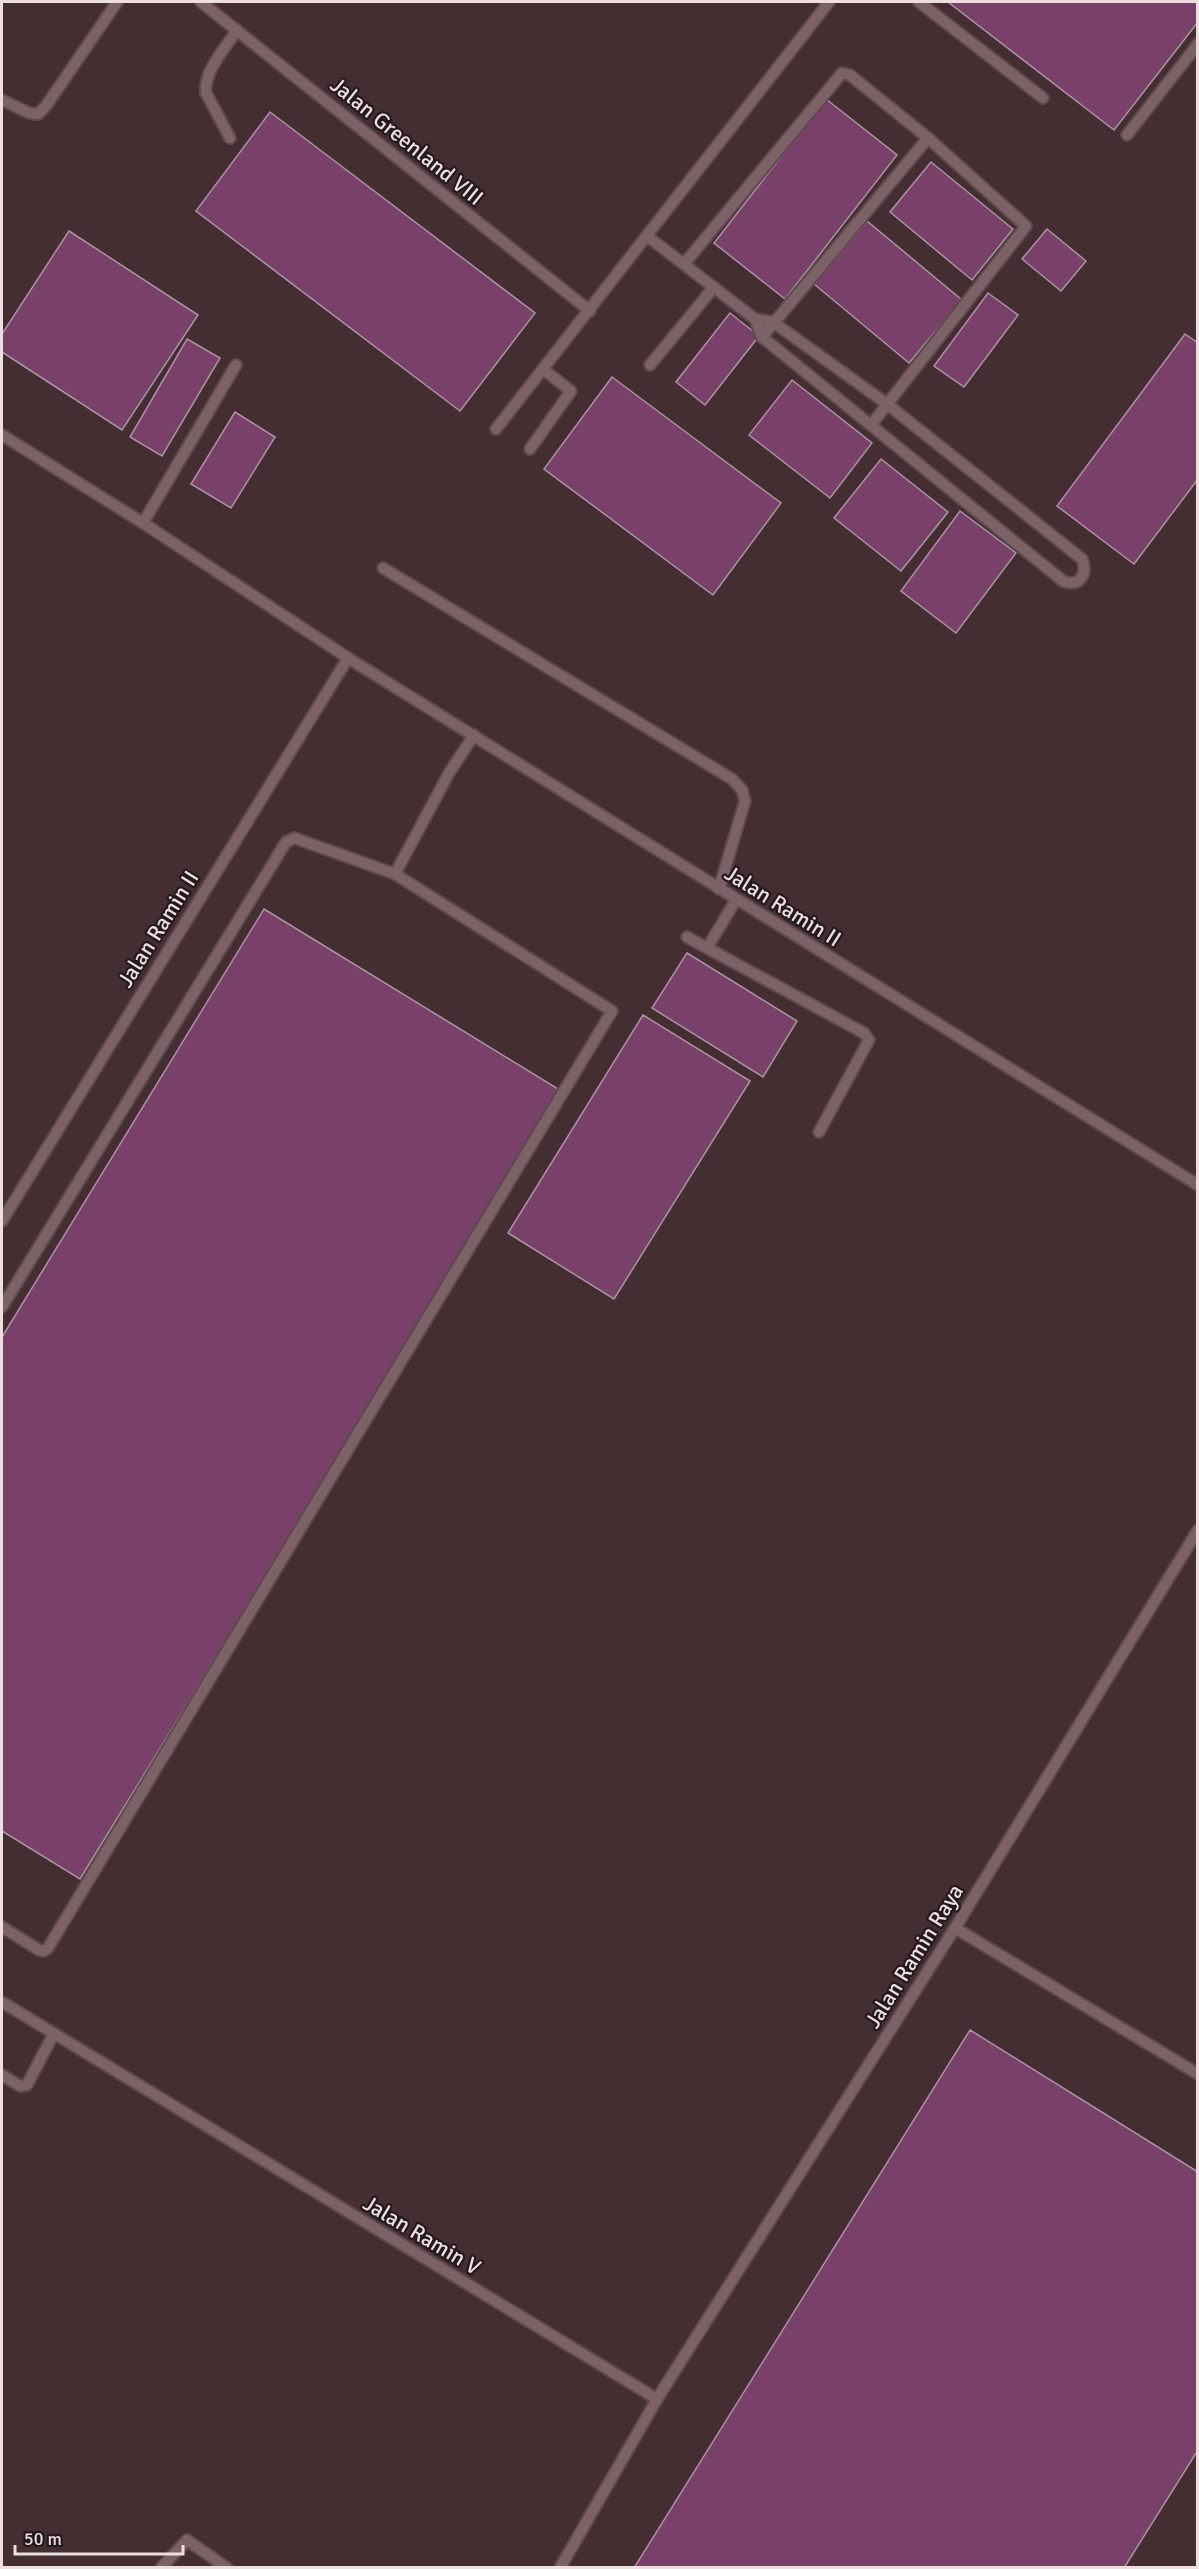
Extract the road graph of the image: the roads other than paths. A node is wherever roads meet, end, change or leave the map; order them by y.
1 (117, 2) edge
2 (201, 2) edge
3 (829, 2) edge
4 (919, 2) edge
5 (237, 30) junction
6 (1197, 45) edge
7 (1043, 98) dead end
8 (2, 100) edge
9 (1127, 135) dead end
10 (230, 138) dead end
11 (928, 138) junction
12 (647, 236) junction
13 (684, 264) junction
14 (714, 287) junction
15 (590, 311) junction
16 (755, 319) junction
17 (773, 322) junction
18 (762, 337) junction
19 (236, 364) dead end
20 (650, 365) dead end
21 (544, 370) junction
22 (887, 404) junction
23 (872, 424) junction
24 (496, 429) dead end
25 (2, 435) edge
26 (530, 449) dead end
27 (143, 523) junction
28 (383, 568) dead end
29 (348, 658) junction
30 (474, 735) junction
31 (395, 874) junction
32 (719, 889) junction
33 (736, 900) junction
34 (687, 937) dead end
35 (707, 948) junction
36 (819, 1132) dead end
37 (1197, 1185) edge
38 (2, 1221) edge
39 (2, 1307) edge
40 (1197, 1530) edge
41 (2, 1927) edge
42 (955, 1928) junction
43 (2, 2002) edge
44 (53, 2035) junction
45 (1197, 2074) edge
46 (2, 2075) edge
47 (657, 2399) junction
48 (161, 2568) edge
49 (227, 2568) edge
50 (560, 2568) edge

1 - 8 lane
2 - 5 lane, Jalan Greenland VIII
3 - 12 lane
4 - 7 lane
5 - 10 lane
5 - 15 lane, Jalan Greenland VIII
6 - 9 lane
11 - 13 lane
11 - 17 lane
11 - 22 lane
12 - 13 lane
12 - 15 lane
13 - 14 lane
14 - 16 lane
14 - 20 lane
15 - 21 lane
16 - 17 lane
16 - 18 lane
17 - 18 lane
17 - 22 lane
18 - 23 lane
19 - 27 lane
21 - 24 lane
21 - 26 lane
22 - 23 lane
22 - 23 lane
25 - 27 lane, Jalan Ramin II
27 - 29 lane, Jalan Ramin II
28 - 32 lane
29 - 30 lane, Jalan Ramin II
29 - 38 lane, Jalan Ramin II
30 - 31 lane
30 - 32 lane, Jalan Ramin II
31 - 39 lane
31 - 41 lane
32 - 33 lane, Jalan Ramin II
33 - 35 lane
33 - 37 lane, Jalan Ramin II
34 - 35 lane
35 - 36 lane
40 - 42 lane, Jalan Ramin Raya
42 - 45 lane
42 - 47 lane, Jalan Ramin Raya
43 - 44 lane, Jalan Ramin V
44 - 46 lane
44 - 47 lane, Jalan Ramin V
47 - 50 lane
48 - 49 lane

